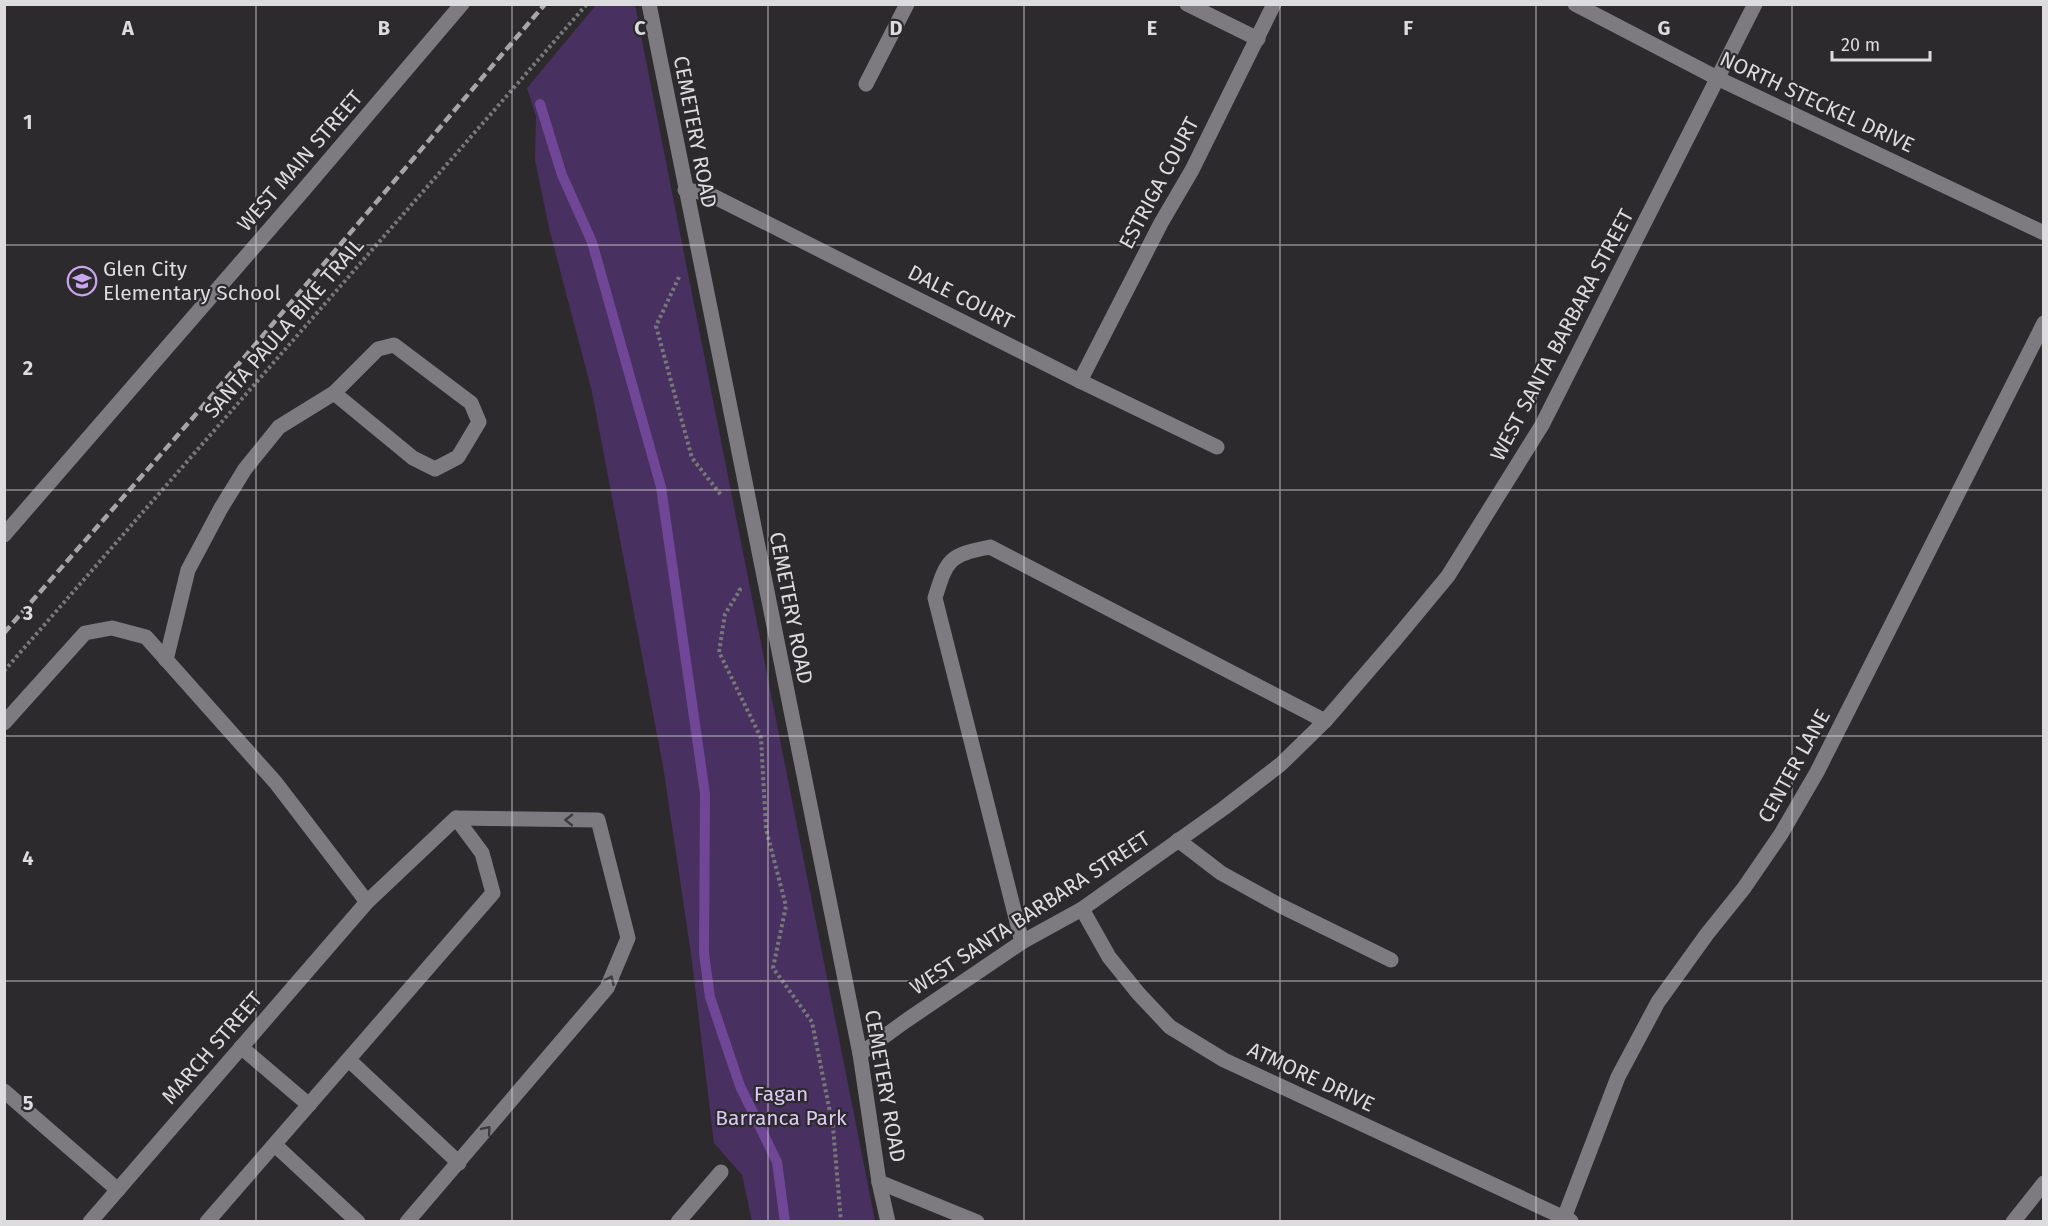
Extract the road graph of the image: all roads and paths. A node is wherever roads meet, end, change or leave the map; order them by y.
1 (462, 4) edge
2 (587, 4) edge
3 (649, 4) edge
4 (907, 4) edge
5 (1187, 4) edge
6 (1274, 4) edge
7 (1575, 4) edge
8 (1755, 4) edge
9 (1258, 39) junction
10 (1719, 79) junction
11 (866, 84) dead end
12 (685, 190) junction
13 (2043, 232) edge
14 (696, 241) junction
15 (2043, 323) edge
16 (1080, 381) junction
17 (334, 393) junction
18 (1217, 447) dead end
19 (722, 503) dead end
20 (4, 535) edge
21 (737, 579) dead end
22 (166, 660) junction
23 (4, 671) edge
24 (1325, 721) junction
25 (4, 723) edge
26 (456, 818) junction
27 (1178, 840) junction
28 (367, 902) junction
29 (1082, 909) junction
30 (1022, 942) junction
31 (1391, 960) dead end
32 (241, 1047) junction
33 (860, 1054) junction
34 (350, 1060) junction
35 (4, 1091) edge
36 (309, 1105) junction
37 (275, 1145) junction
38 (459, 1163) junction
39 (721, 1172) dead end
40 (879, 1182) junction
41 (2043, 1183) edge
42 (118, 1190) junction
43 (1568, 1220) edge
44 (90, 1221) edge
45 (207, 1221) edge
46 (358, 1221) edge
47 (407, 1221) edge
48 (678, 1221) edge
49 (841, 1221) edge
50 (888, 1221) edge
51 (977, 1221) edge
52 (2013, 1221) edge

1 - 20 street, WEST MAIN STREET
2 - 23 path, SANTA PAULA BIKE TRAIL
3 - 12 street, CEMETERY ROAD
4 - 11 street
5 - 9 street
6 - 9 street, ESTRIGA COURT
7 - 10 street, NORTH STECKEL DRIVE
8 - 10 street, WEST SANTA BARBARA STREET
9 - 16 street, ESTRIGA COURT
10 - 13 street, NORTH STECKEL DRIVE
10 - 24 street, WEST SANTA BARBARA STREET
12 - 14 street, CEMETERY ROAD
12 - 16 street, DALE COURT
14 - 19 path
14 - 33 street, CEMETERY ROAD
15 - 43 street, CENTER LANE
16 - 18 street, DALE COURT
17 - 17 street
17 - 22 street
21 - 49 path
22 - 25 street
22 - 28 street
24 - 27 street, WEST SANTA BARBARA STREET
24 - 30 street
26 - 28 street, MARCH STREET
26 - 34 street
38 -> 26 street
27 - 29 street, WEST SANTA BARBARA STREET
27 - 31 street
28 - 32 street, MARCH STREET
29 - 30 street, WEST SANTA BARBARA STREET
29 - 43 street, ATMORE DRIVE
30 - 33 street, WEST SANTA BARBARA STREET
32 - 36 street
32 - 42 street, MARCH STREET
33 - 40 street, CEMETERY ROAD
34 - 36 street
34 - 38 street
35 - 42 street
36 - 37 street
37 - 45 street
37 - 46 street
38 - 47 street
39 - 48 street
40 - 50 street, CEMETERY ROAD
40 - 51 street
41 - 52 street
42 - 44 street, MARCH STREET

